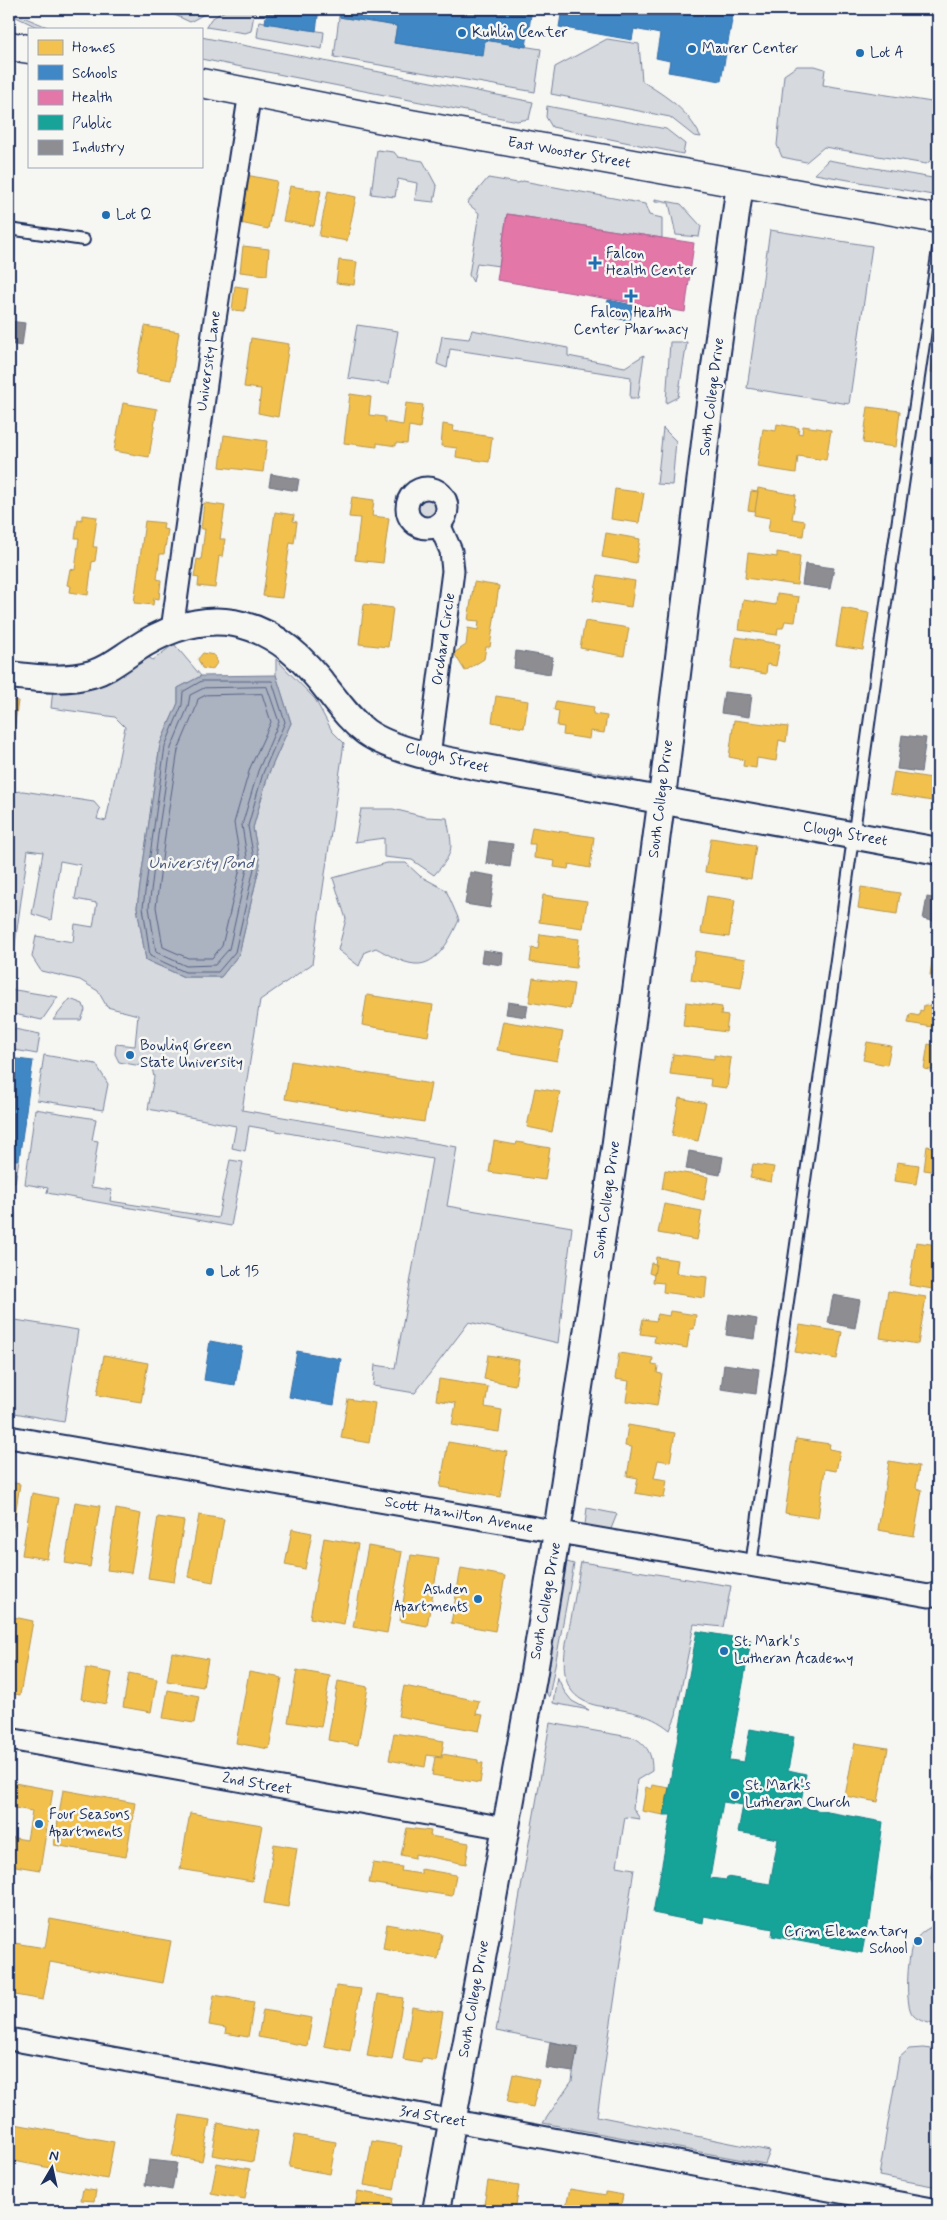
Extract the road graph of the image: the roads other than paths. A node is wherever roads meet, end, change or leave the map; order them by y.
1 (9, 46) edge
2 (28, 49) edge
3 (202, 83) edge
4 (250, 92) junction
5 (740, 184) junction
6 (938, 219) edge
7 (9, 229) edge
8 (84, 240) dead end
9 (938, 249) edge
10 (439, 524) dead end
11 (172, 630) junction
12 (9, 675) edge
13 (429, 756) junction
14 (662, 801) junction
15 (853, 836) junction
16 (938, 851) edge
17 (9, 1437) edge
18 (557, 1532) junction
19 (751, 1566) junction
20 (938, 1593) edge
21 (9, 1738) edge
22 (505, 1828) junction
23 (9, 2039) edge
24 (452, 2120) junction
25 (938, 2210) edge
26 (436, 2211) edge

1 - 2 main road
3 - 4 main road, East Wooster Street
4 - 5 main road, East Wooster Street
4 - 11 street, University Lane
5 - 6 main road, East Wooster Street
5 - 14 street, South College Drive
7 - 8 lane
9 - 15 lane
10 - 13 street, Orchard Circle
11 - 12 street, Clough Street
11 - 13 street, Clough Street
13 - 14 street, Clough Street
14 - 15 street, Clough Street
14 - 18 street, South College Drive
15 - 16 street, Clough Street
15 - 19 lane
17 - 18 street, Scott Hamilton Avenue
18 - 19 street, Scott Hamilton Avenue
18 - 22 street, South College Drive
19 - 20 street, Scott Hamilton Avenue
21 - 22 street, 2nd Street
22 - 24 street, South College Drive
23 - 24 street, 3rd Street
24 - 25 street, 3rd Street
24 - 26 street, South College Drive

